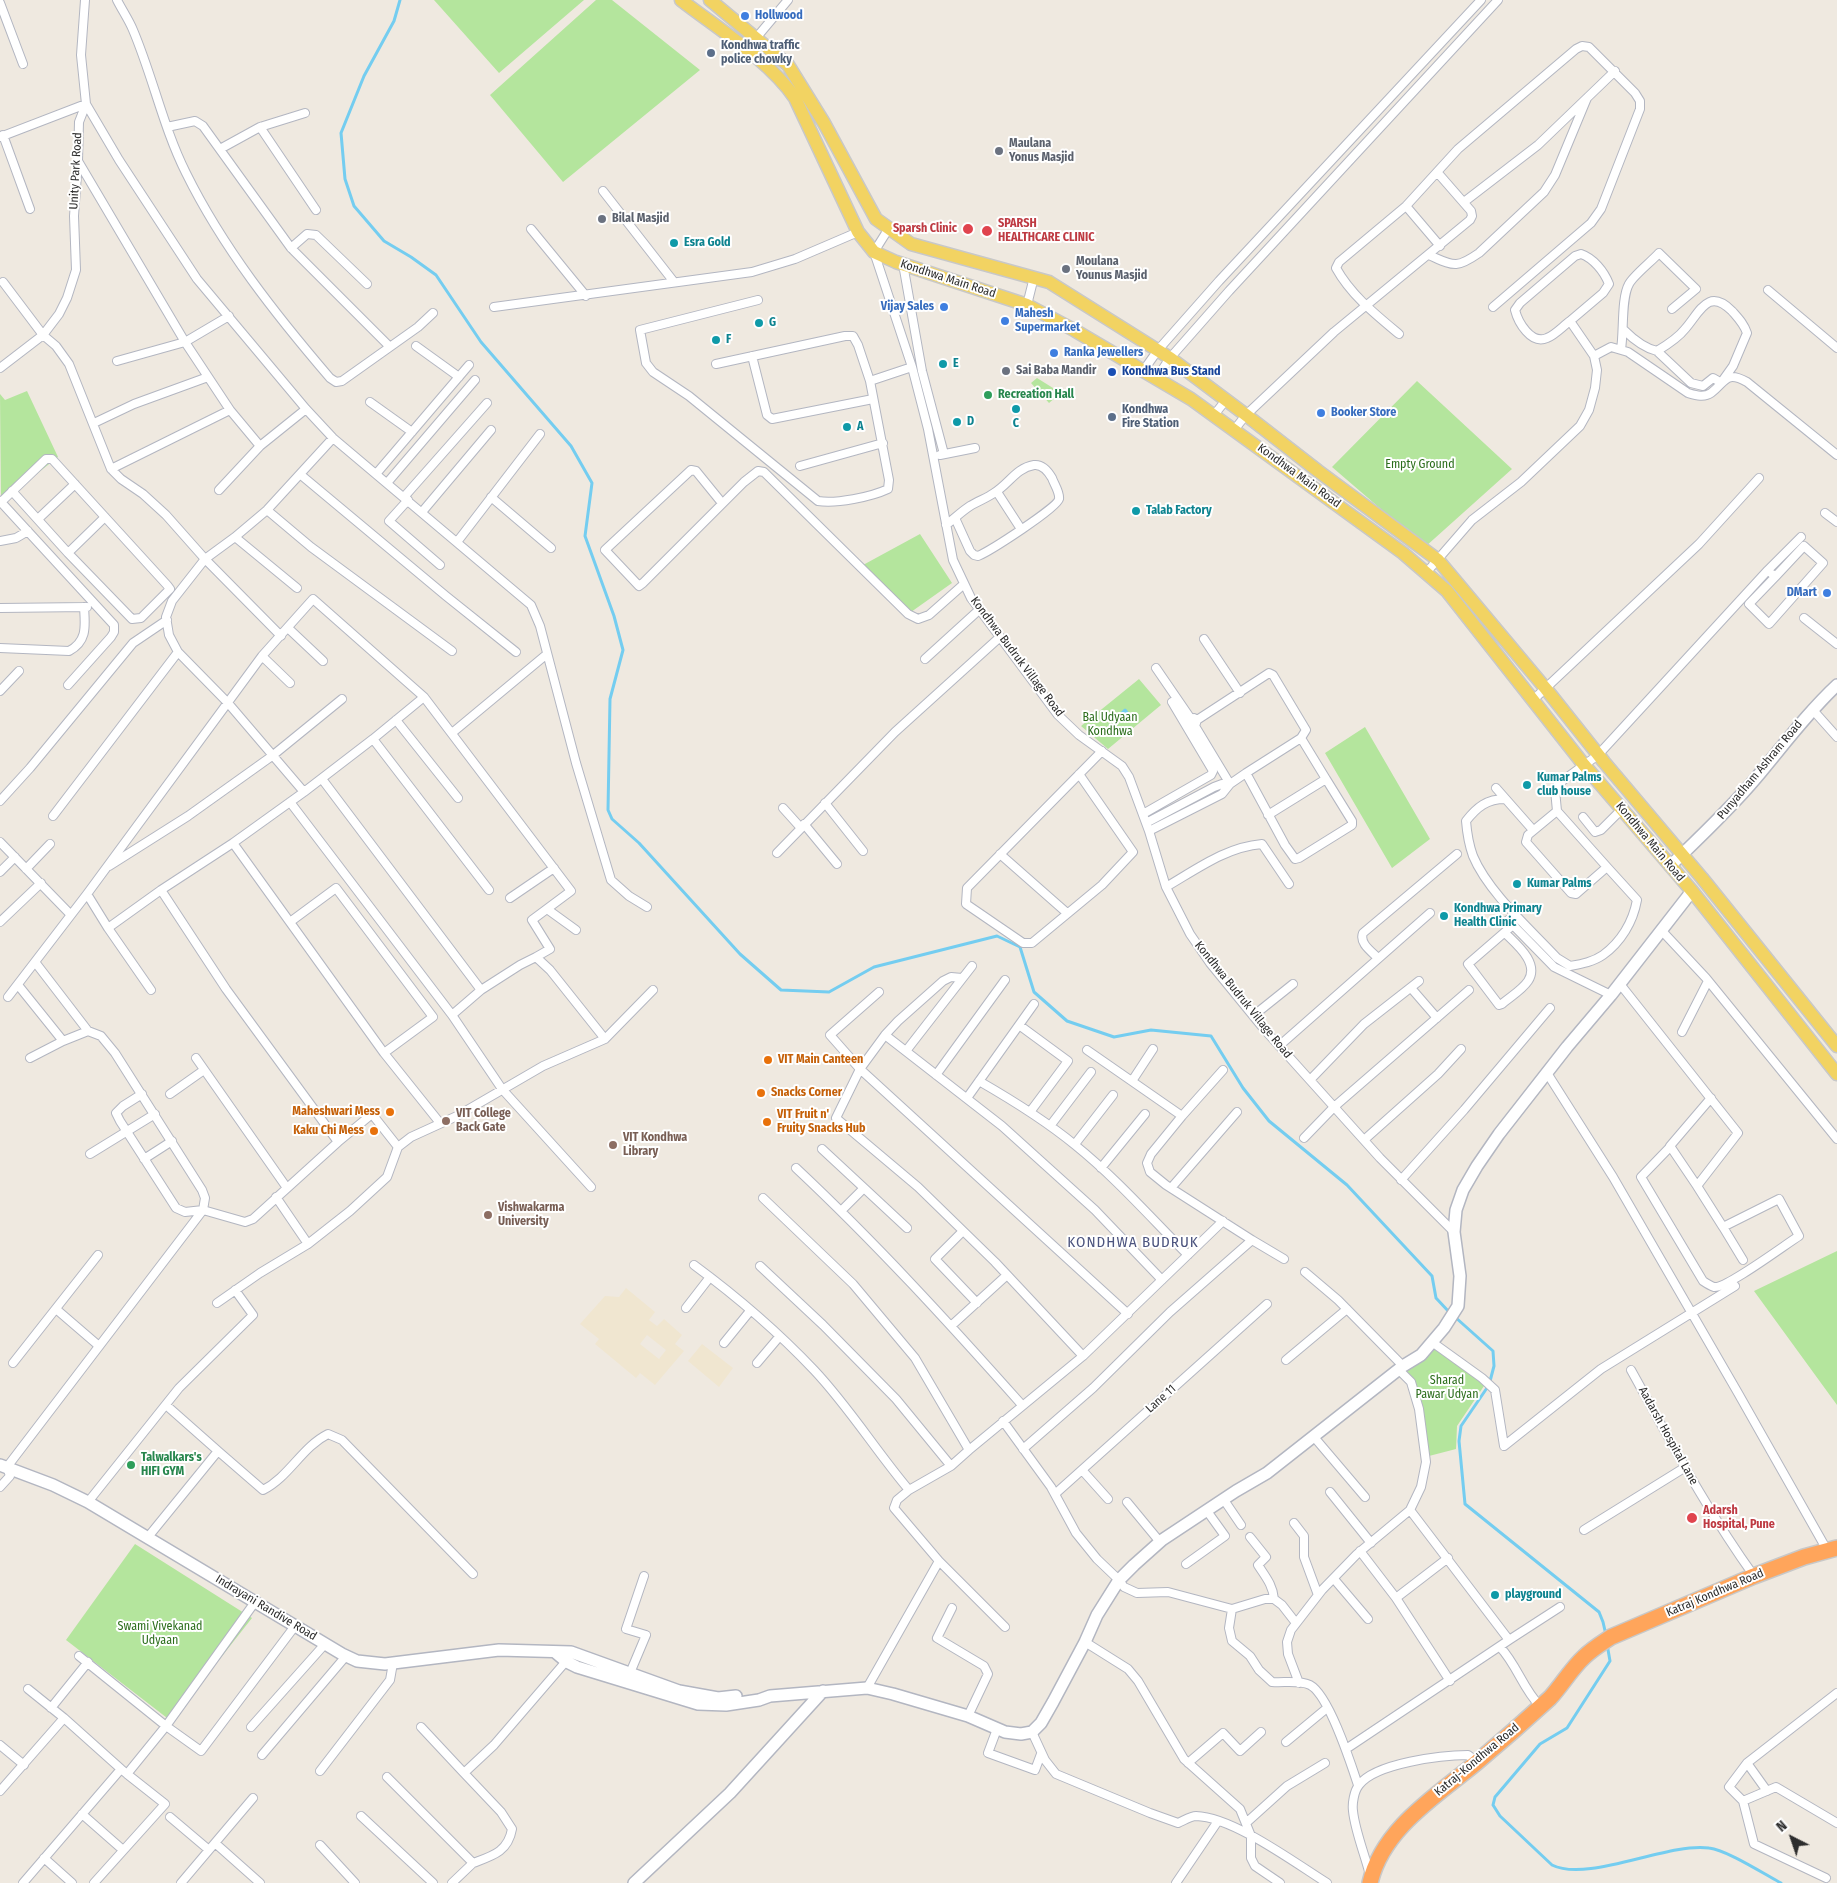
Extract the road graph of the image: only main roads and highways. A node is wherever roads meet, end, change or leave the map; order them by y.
1 (681, 0) edge
2 (710, 0) edge
3 (1837, 1046) edge
4 (1837, 1074) edge
5 (1832, 1549) edge
6 (1597, 1646) joint
7 (1372, 1881) edge

1 - 4 main road, Kondhwa Main Road
2 - 3 main road, Kondhwa Main Road
5 - 6 highway, Katraj Kondhwa Road
6 - 7 highway, Katraj-Kondhwa Road

